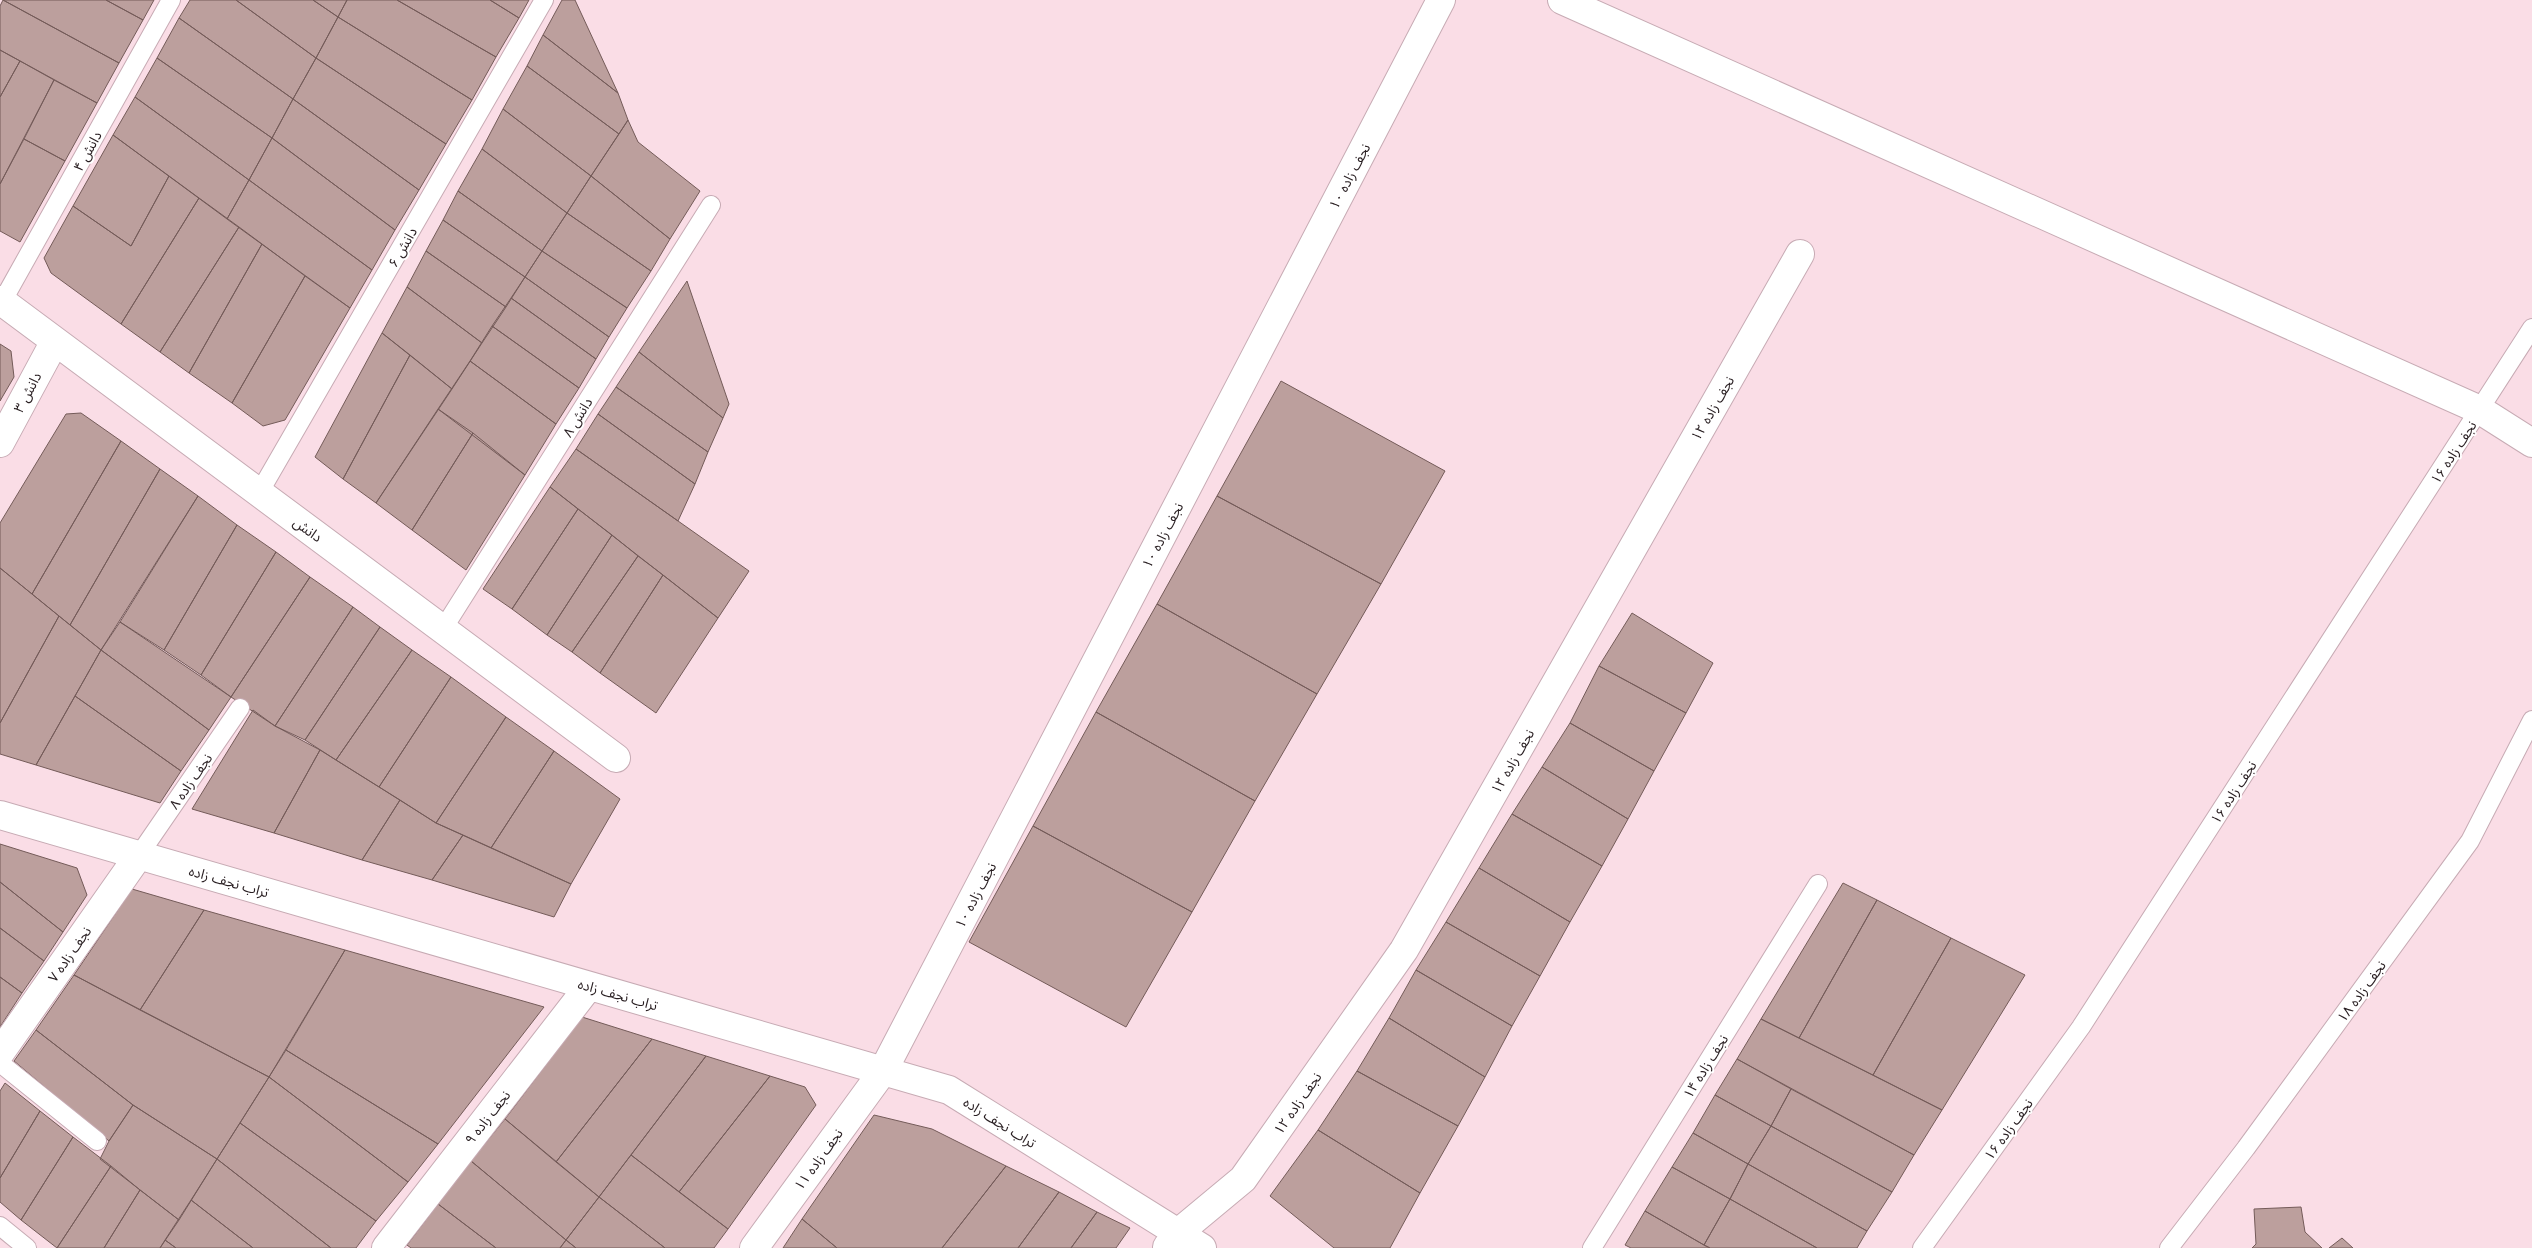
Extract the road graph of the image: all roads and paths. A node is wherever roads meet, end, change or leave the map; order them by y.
1 (171, 0) edge
2 (544, 0) edge
3 (1441, 0) edge
4 (1562, 0) edge
5 (711, 205) dead end
6 (1800, 254) dead end
7 (1, 301) edge
8 (2532, 328) edge
9 (55, 341) junction
10 (2480, 410) junction
11 (2532, 443) edge
12 (0, 444) edge
13 (259, 493) junction
14 (443, 629) junction
15 (240, 708) dead end
16 (2532, 720) edge
17 (616, 758) dead end
18 (0, 814) edge
19 (139, 855) junction
20 (1818, 884) dead end
21 (589, 986) junction
22 (0, 1053) edge
23 (0, 1063) edge
24 (883, 1071) junction
25 (97, 1141) dead end
26 (0, 1226) edge
27 (1172, 1240) edge
28 (27, 1248) edge
29 (386, 1248) edge
30 (754, 1248) edge
31 (1202, 1248) edge
32 (1592, 1248) edge
33 (1922, 1248) edge
34 (2169, 1248) edge

1 - 7 lane, دانش ۴
2 - 13 lane, دانش ۶
3 - 24 street, نجف زاده ۱۰
4 - 10 street
5 - 14 lane, دانش ۸
6 - 27 street, نجف زاده ۱۲
7 - 9 street, دانش
8 - 10 lane, نجف زاده ۱۶
9 - 12 street, دانش ۳
9 - 13 street, دانش
10 - 11 street
10 - 33 lane, نجف زاده ۱۶
13 - 14 street, دانش
14 - 17 street, دانش
15 - 19 lane, نجف زاده ۸
16 - 34 lane, نجف زاده ۱۸
18 - 19 street, تراب نجف زاده
19 - 21 street, تراب نجف زاده
19 - 22 street, نجف زاده ۷
20 - 32 lane, نجف زاده ۱۴
21 - 24 street, تراب نجف زاده
21 - 29 street, نجف زاده ۹
23 - 25 lane
24 - 27 street, تراب نجف زاده
24 - 30 street, نجف زاده ۱۱
26 - 28 lane
27 - 31 street, تراب نجف زاده

